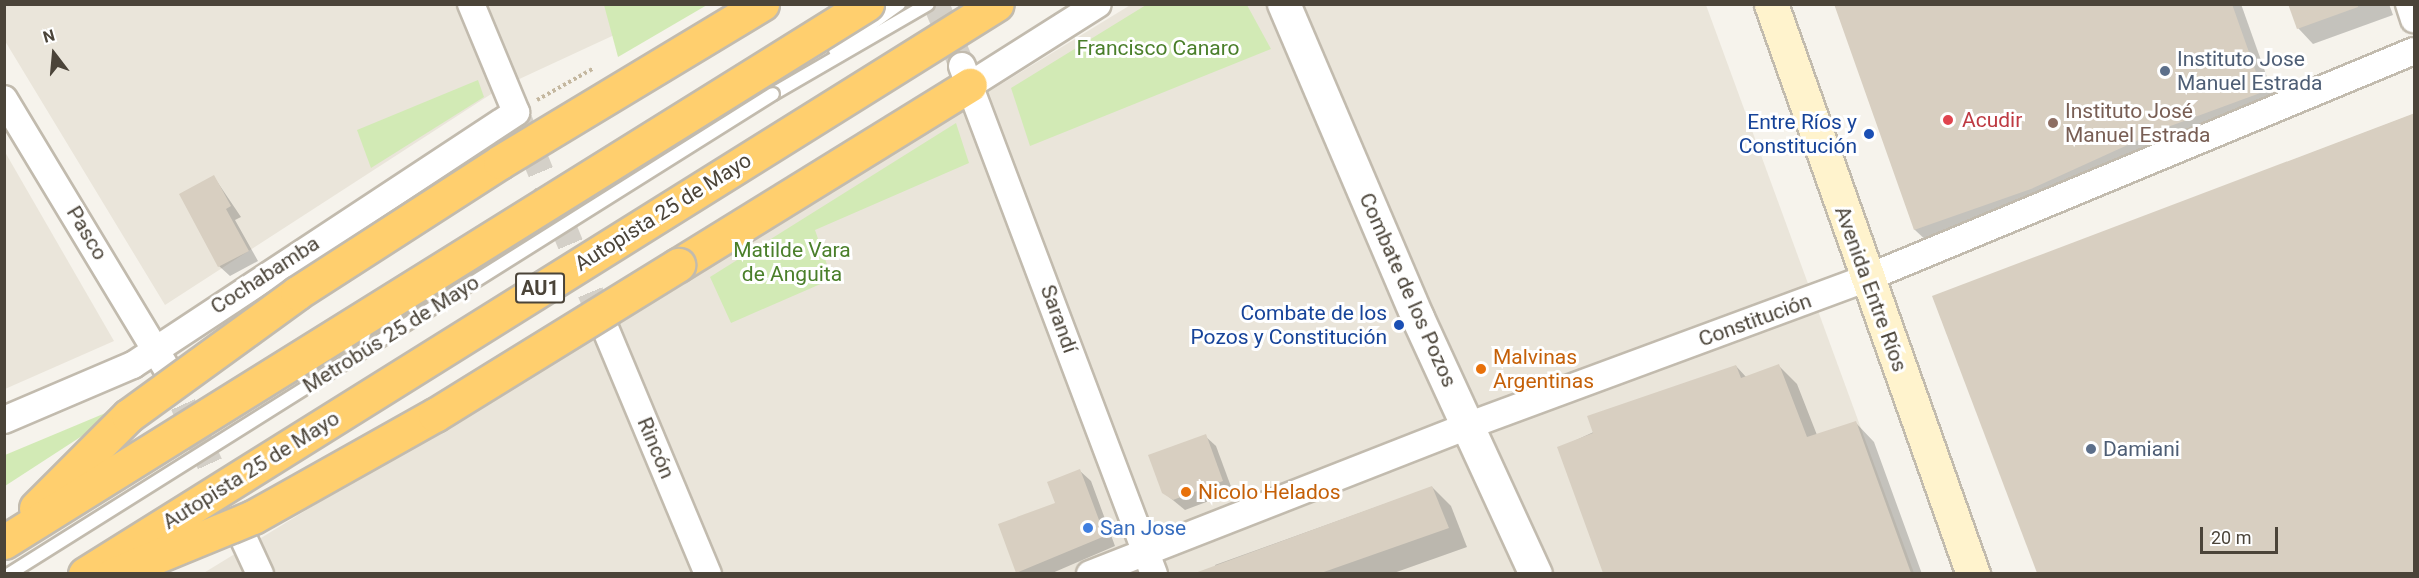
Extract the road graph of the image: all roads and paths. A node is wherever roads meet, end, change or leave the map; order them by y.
1 (471, 4) edge
2 (762, 4) edge
3 (867, 4) edge
4 (899, 4) edge
5 (928, 4) edge
6 (997, 4) edge
7 (1098, 4) edge
8 (1284, 4) edge
9 (1772, 4) edge
10 (2409, 4) edge
11 (2415, 19) edge
12 (2415, 51) edge
13 (966, 76) junction
14 (772, 94) junction
15 (4, 99) edge
16 (1867, 278) junction
17 (603, 323) tunnel mouth
18 (162, 358) junction
19 (4, 420) edge
20 (1470, 425) junction
21 (242, 535) tunnel mouth
22 (4, 542) edge
23 (1150, 562) edge
24 (9, 573) edge
25 (86, 573) edge
26 (114, 573) edge
27 (260, 573) edge
28 (708, 573) edge
29 (1090, 573) edge
30 (1536, 573) edge
31 (1973, 573) edge

1 - 18 street, Cochabamba
2 - 22 highway, bridge
3 - 22 highway, bridge
4 - 14 lane, Metrobús 25 de Mayo
5 - 14 lane, Metrobús 25 de Mayo
6 - 25 highway, Autopista 25 de Mayo / AU1, bridge
7 - 13 street
8 - 20 street, Combate de los Pozos
9 - 16 main road, Avenida Entre Ríos
10 - 11 street
12 - 16 street, Constitución
13 - 23 street, Sarandí
13 - 26 highway, bridge
14 - 24 lane, Metrobús 25 de Mayo, bridge
15 - 18 street, Pasco
16 - 20 street, Constitución
16 - 31 main road, Avenida Entre Ríos
17 - 28 street, Rincón
18 - 19 street, Cochabamba
20 - 23 street, Constitución
20 - 30 street, Combate de los Pozos
21 - 27 street
23 - 29 street, Constitución

